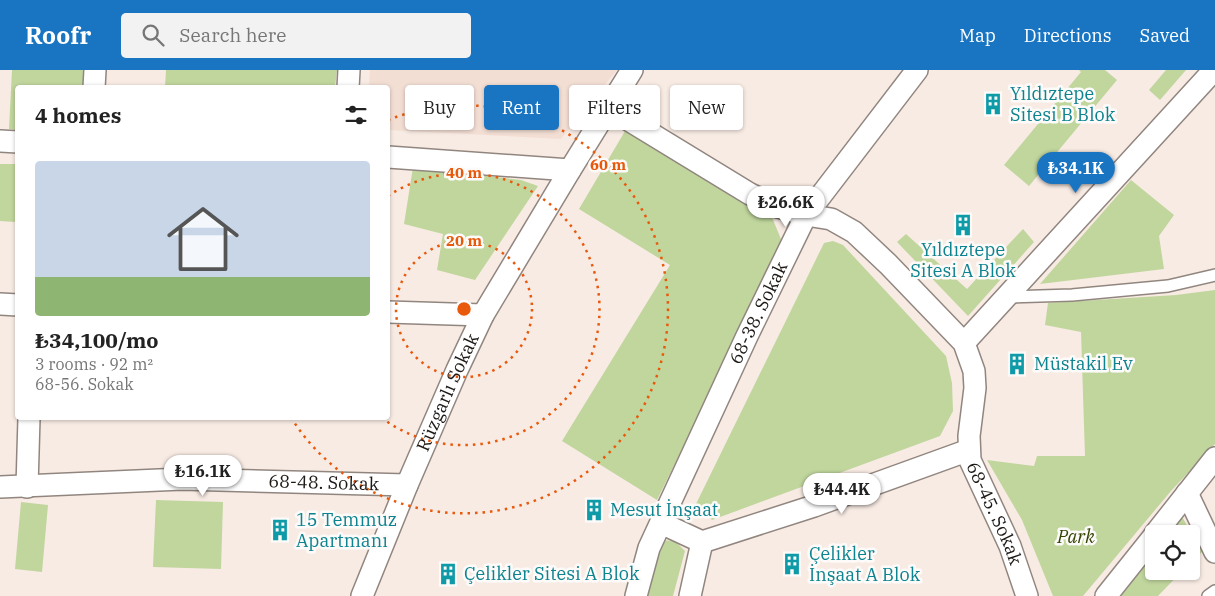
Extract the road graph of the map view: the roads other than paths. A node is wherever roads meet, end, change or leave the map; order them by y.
1 (95, 70) edge
2 (350, 70) edge
3 (632, 70) edge
4 (917, 70) edge
5 (1214, 70) edge
6 (94, 85) edge
7 (348, 85) edge
8 (623, 85) edge
9 (595, 130) edge
10 (644, 130) edge
11 (0, 141) edge
12 (15, 142) edge
13 (390, 157) edge
14 (570, 170) junction
15 (806, 215) junction
16 (1215, 275) edge
17 (1006, 297) junction
18 (0, 304) edge
19 (15, 304) edge
20 (390, 312) edge
21 (483, 315) junction
22 (964, 342) junction
23 (29, 420) edge
24 (969, 450) junction
25 (1215, 458) edge
26 (407, 485) junction
27 (0, 487) edge
28 (27, 487) junction
29 (1187, 493) junction
30 (661, 523) junction
31 (1162, 525) edge
32 (702, 542) junction
33 (1145, 546) edge
34 (1215, 552) edge
35 (1215, 591) edge
36 (362, 596) edge
37 (636, 596) edge
38 (690, 596) edge
39 (1027, 596) edge
40 (1106, 596) edge
41 (1208, 596) edge

1 - 6 street
2 - 7 street
3 - 8 street, Rüzgarlı Sokak
4 - 15 street, 68-38. Sokak
5 - 17 street
9 - 14 street, Rüzgarlı Sokak
10 - 15 street
11 - 12 street
13 - 14 street
14 - 21 street, Rüzgarlı Sokak
15 - 22 street
15 - 30 street, 68-38. Sokak
16 - 17 lane
17 - 22 street
18 - 19 street
20 - 21 street
21 - 26 street, Rüzgarlı Sokak
22 - 24 street, 68-45. Sokak
23 - 28 street
24 - 32 street
24 - 39 street, 68-45. Sokak
25 - 29 street
26 - 28 street, 68-48. Sokak
26 - 36 street, Rüzgarlı Sokak
27 - 28 street, 68-48. Sokak
29 - 31 street
29 - 34 street
30 - 32 street
30 - 37 street, 68-38. Sokak
32 - 38 street
33 - 40 street
35 - 41 lane

